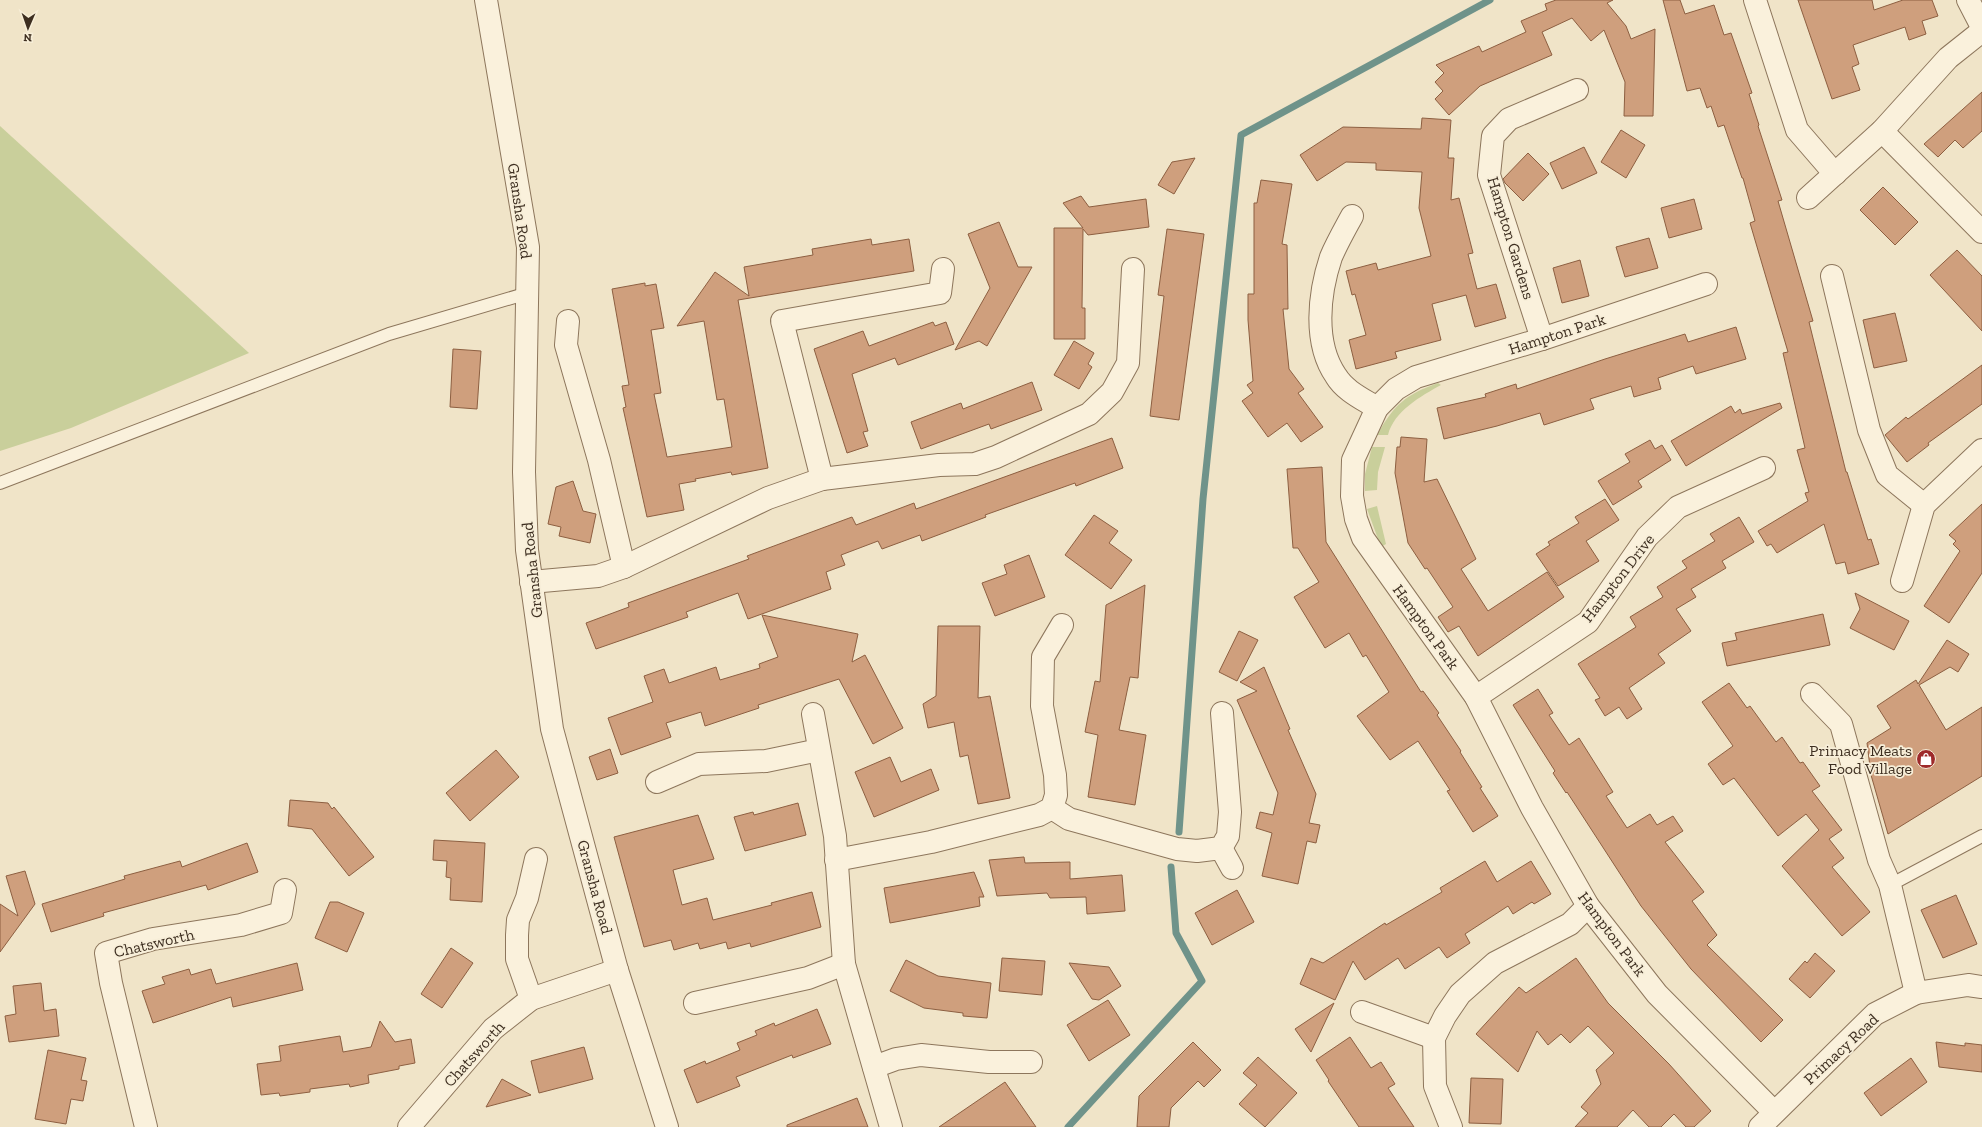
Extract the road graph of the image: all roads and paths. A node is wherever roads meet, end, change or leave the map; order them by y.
1 (486, 0) edge
2 (1755, 0) edge
3 (1968, 0) edge
4 (1982, 27) edge
5 (1982, 30) edge
6 (1577, 90) dead end
7 (1882, 131) junction
8 (1835, 174) junction
9 (1808, 198) dead end
10 (1352, 216) dead end
11 (1982, 232) edge
12 (942, 269) dead end
13 (1133, 269) dead end
14 (1832, 276) dead end
15 (1706, 284) dead end
16 (528, 293) junction
17 (568, 321) dead end
18 (1542, 339) junction
19 (1377, 408) junction
20 (1982, 450) edge
21 (1764, 468) dead end
22 (822, 479) junction
23 (0, 483) edge
24 (1924, 505) junction
25 (624, 567) junction
26 (1902, 581) dead end
27 (531, 582) junction
28 (1062, 625) dead end
29 (1812, 694) dead end
30 (1476, 697) junction
31 (1222, 713) dead end
32 (813, 714) dead end
33 (819, 750) junction
34 (657, 782) dead end
35 (1052, 808) junction
36 (1982, 836) edge
37 (1221, 848) junction
38 (536, 859) dead end
39 (836, 860) junction
40 (1232, 868) dead end
41 (1890, 885) junction
42 (285, 890) dead end
43 (1588, 906) junction
44 (844, 964) junction
45 (617, 970) junction
46 (1982, 987) edge
47 (1916, 993) junction
48 (531, 999) junction
49 (695, 1004) dead end
50 (1362, 1012) dead end
51 (1434, 1038) junction
52 (1032, 1062) dead end
53 (874, 1067) junction
54 (1767, 1120) edge
55 (146, 1127) edge
56 (409, 1127) edge
57 (667, 1127) edge
58 (891, 1127) edge
59 (1451, 1127) edge

1 - 16 street, Gransha Road
2 - 8 street
3 - 4 street
5 - 7 street
6 - 18 street, Hampton Gardens
7 - 8 street
7 - 11 street
8 - 9 street
10 - 19 street
12 - 22 street
13 - 22 street
14 - 24 street
15 - 18 street, Hampton Park
16 - 23 lane
16 - 27 street, Gransha Road
17 - 25 street
18 - 19 street, Hampton Park
19 - 30 street, Hampton Park
20 - 24 street
21 - 30 street, Hampton Drive
22 - 25 street
24 - 26 street
25 - 27 street
27 - 45 street, Gransha Road
28 - 35 street
29 - 41 street
30 - 43 street, Hampton Park
31 - 37 street
32 - 33 street
33 - 34 street
33 - 39 street
35 - 37 street
35 - 39 street
36 - 41 lane
37 - 40 street
38 - 48 street
39 - 44 street
41 - 47 street
42 - 55 street, Chatsworth
43 - 51 street
43 - 54 street, Hampton Park
44 - 49 street
44 - 53 street
45 - 48 street, Chatsworth
45 - 57 street, Gransha Road
46 - 47 street, Primacy Road
47 - 54 street, Primacy Road
48 - 56 street, Chatsworth
50 - 51 street
51 - 59 street
52 - 53 street
53 - 58 street

